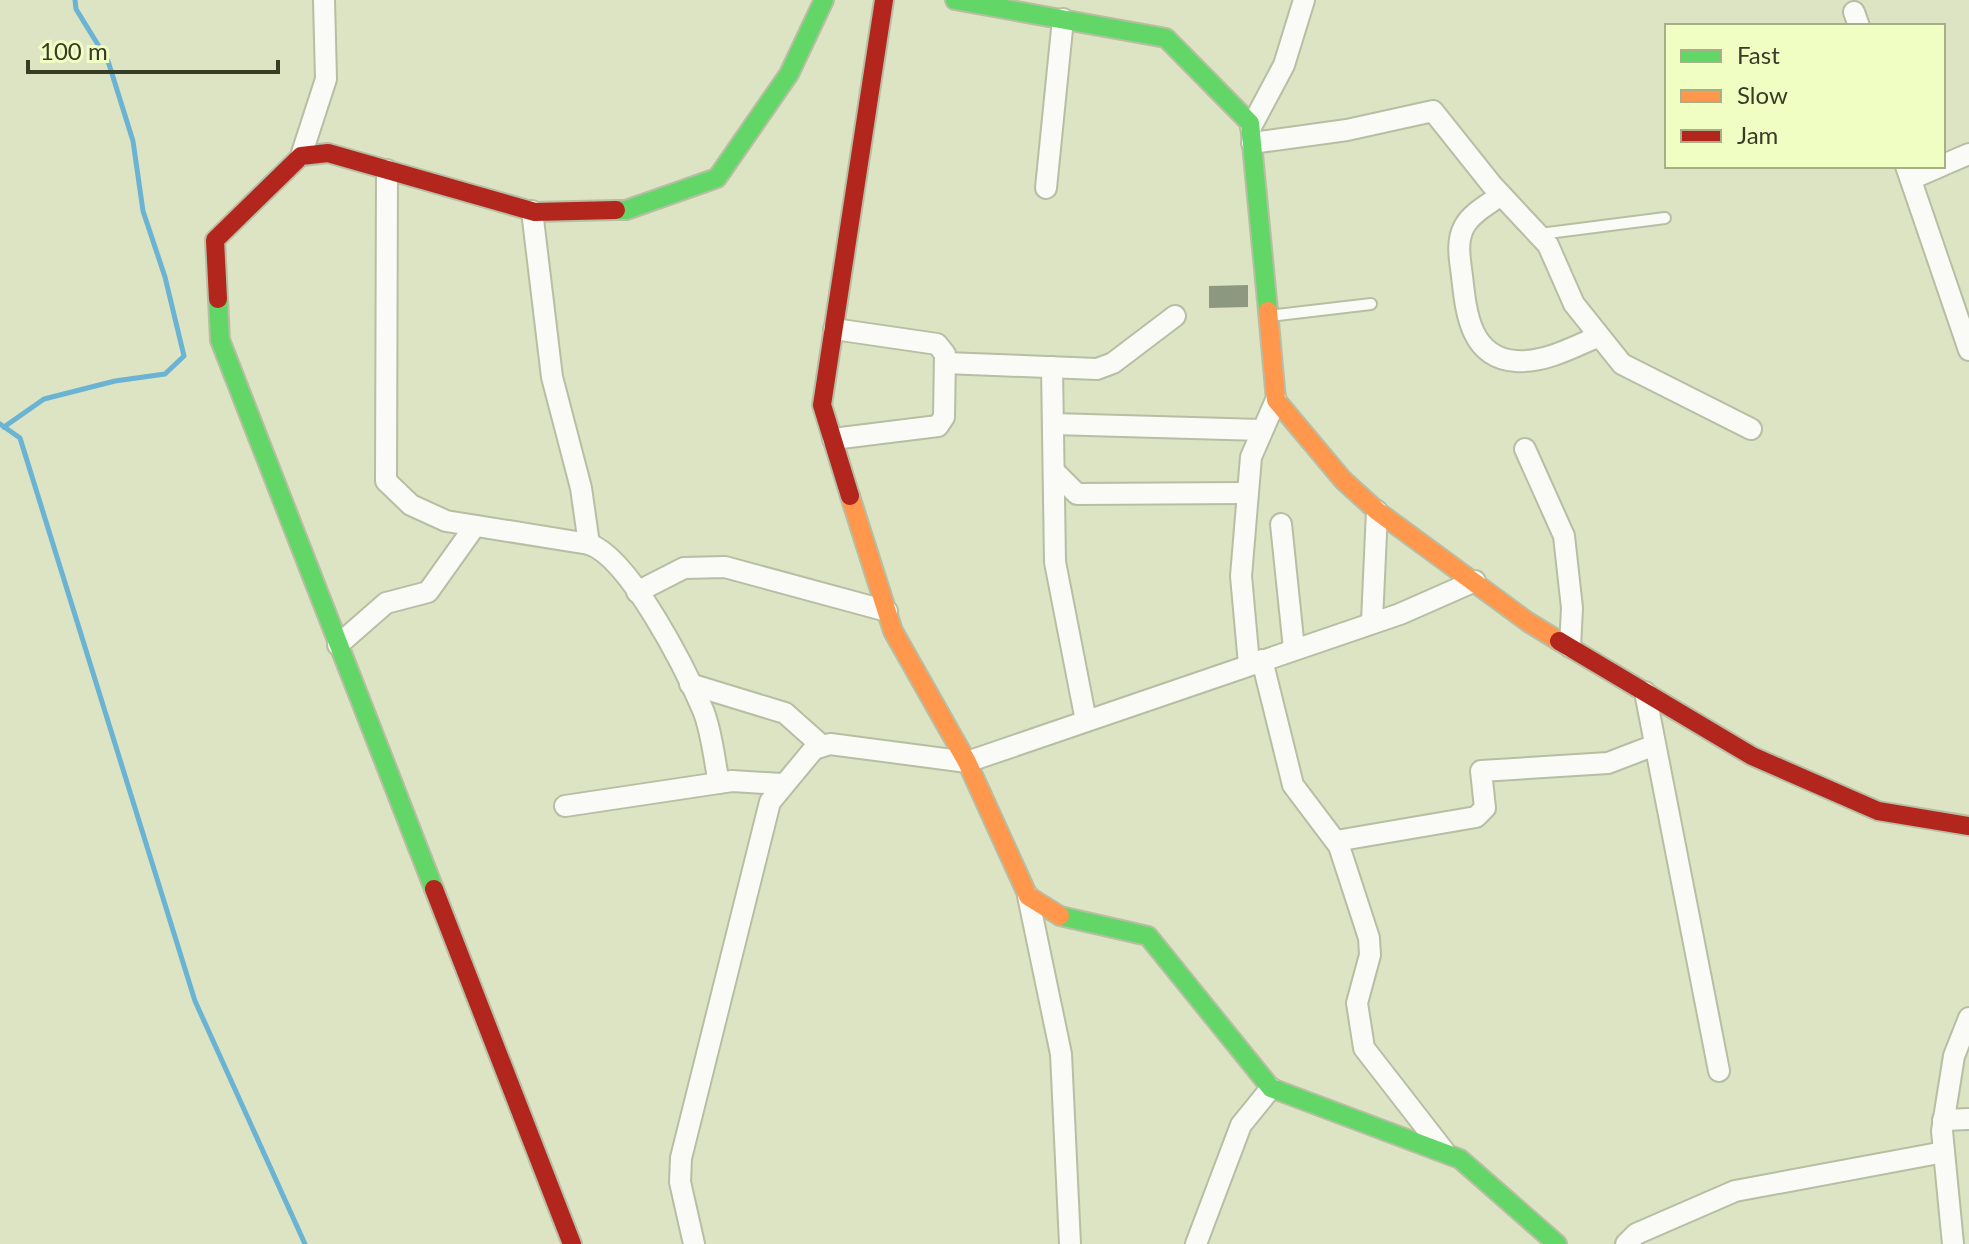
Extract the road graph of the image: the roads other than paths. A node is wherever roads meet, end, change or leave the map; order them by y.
1 (324, 0) edge
2 (824, 0) edge
3 (884, 0) edge
4 (955, 0) edge
5 (1304, 0) edge
6 (1063, 19) junction
7 (1252, 135) junction
8 (1969, 154) edge
9 (301, 156) junction
10 (1945, 165) edge
11 (1931, 168) edge
12 (387, 170) junction
13 (1908, 172) edge
14 (1046, 188) dead end
15 (1501, 195) junction
16 (532, 211) junction
17 (1665, 218) dead end
18 (1538, 234) junction
19 (1371, 304) dead end
20 (1175, 316) dead end
21 (1268, 316) junction
22 (834, 329) junction
23 (1599, 336) junction
24 (1969, 350) edge
25 (945, 363) junction
26 (1052, 367) junction
27 (1276, 400) junction
28 (1053, 424) junction
29 (1751, 429) dead end
30 (1261, 430) junction
31 (833, 439) junction
32 (1525, 449) dead end
33 (1054, 471) junction
34 (1248, 493) junction
35 (1377, 511) junction
36 (1281, 524) dead end
37 (475, 526) junction
38 (589, 544) junction
39 (1475, 581) junction
40 (637, 592) junction
41 (887, 611) junction
42 (1372, 621) junction
43 (338, 645) junction
44 (1570, 647) junction
45 (1294, 649) junction
46 (1256, 662) junction
47 (690, 684) junction
48 (1645, 692) junction
49 (1086, 721) junction
50 (821, 745) junction
51 (1655, 745) junction
52 (967, 762) junction
53 (719, 783) junction
54 (782, 784) junction
55 (565, 806) dead end
56 (1969, 826) edge
57 (1336, 841) junction
58 (1028, 896) junction
59 (1969, 1018) edge
60 (1719, 1071) dead end
61 (1271, 1088) junction
62 (1969, 1119) edge
63 (1943, 1120) junction
64 (1944, 1152) junction
65 (1446, 1154) junction
66 (572, 1244) edge
67 (694, 1244) edge
68 (1070, 1244) edge
69 (1196, 1244) edge
70 (1557, 1244) edge
71 (1626, 1244) edge
72 (1953, 1244) edge

1 - 9 street
2 - 16 street
3 - 22 street
4 - 6 street
5 - 7 street
6 - 7 street
6 - 14 street
7 - 15 street
7 - 21 street
8 - 10 street
9 - 12 street
9 - 43 street
11 - 13 street
12 - 16 street
12 - 37 street
13 - 24 street
15 - 18 street
15 - 23 street
16 - 38 street
17 - 18 lane
18 - 23 street
19 - 21 lane
20 - 26 street
21 - 27 street
22 - 25 street
22 - 31 street
23 - 29 street
25 - 26 street
25 - 31 street
26 - 28 street
27 - 30 street
27 - 35 street
28 - 30 street
28 - 33 street
30 - 34 street
31 - 41 street
32 - 44 street
33 - 34 street
33 - 49 street
34 - 46 street
35 - 39 street
35 - 42 street
36 - 45 street
37 - 38 street
37 - 43 street
38 - 40 street
39 - 42 street
39 - 44 street
40 - 41 street
40 - 47 street
41 - 52 street
42 - 45 street
43 - 66 street
44 - 48 street
45 - 46 street
46 - 49 street
46 - 57 street
47 - 50 street
47 - 53 street
48 - 51 street
48 - 56 street
49 - 52 street
50 - 52 street
50 - 54 street
51 - 57 street
51 - 60 street
52 - 58 street
53 - 54 street
53 - 55 street
54 - 67 street
57 - 65 street
58 - 61 street
58 - 68 street
59 - 63 street
61 - 65 street
61 - 69 street
62 - 63 street
63 - 64 street
64 - 71 street
64 - 72 street
65 - 70 street

